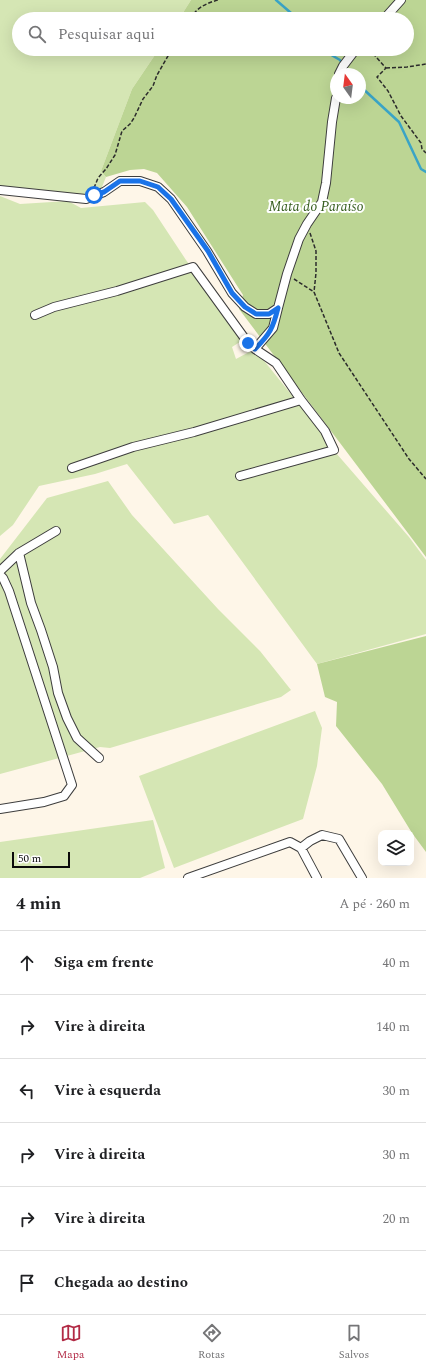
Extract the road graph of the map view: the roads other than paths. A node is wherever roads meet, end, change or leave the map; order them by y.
1 (401, 0) edge
2 (390, 12) edge
3 (350, 56) edge
4 (341, 68) edge
5 (335, 104) edge
6 (0, 190) edge
7 (278, 308) junction
8 (35, 315) dead end
9 (255, 349) junction
10 (301, 400) junction
11 (72, 468) dead end
12 (240, 476) dead end
13 (56, 531) dead end
14 (19, 553) junction
15 (0, 571) edge
16 (0, 575) edge
17 (99, 758) dead end
18 (0, 809) edge
19 (301, 848) junction
20 (188, 878) edge
21 (317, 878) edge
22 (362, 878) edge

1 - 2 street
3 - 4 street
5 - 7 street
6 - 7 street
7 - 9 street
8 - 9 street
9 - 10 street
10 - 11 street
10 - 12 street
13 - 14 street
14 - 15 street
14 - 17 street
16 - 18 street
19 - 20 street
19 - 21 street
19 - 22 street

